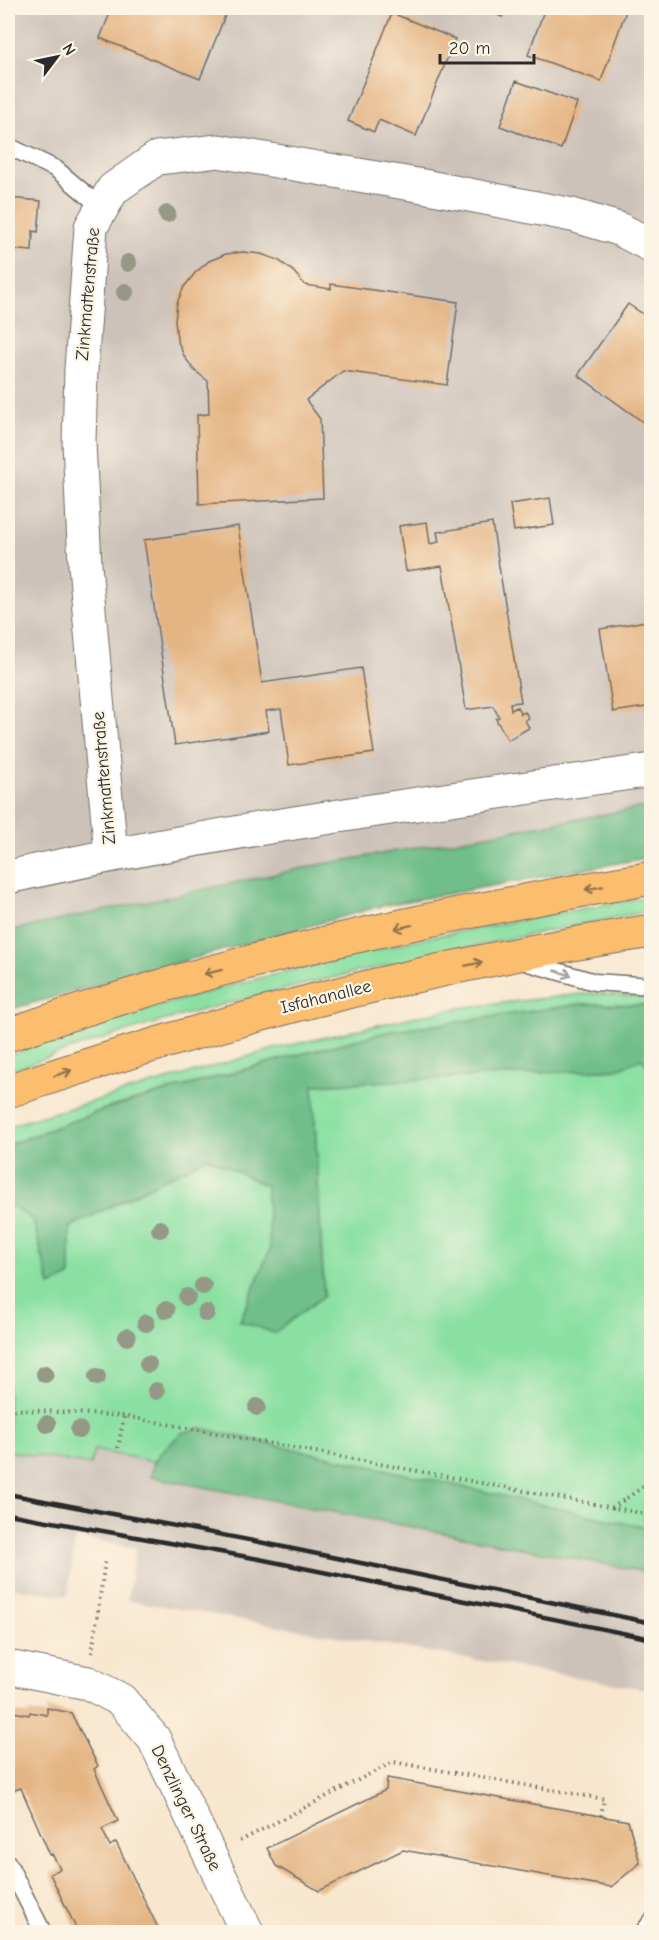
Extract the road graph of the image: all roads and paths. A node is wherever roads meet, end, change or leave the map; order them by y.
1 (8, 146) edge
2 (102, 208) junction
3 (651, 246) edge
4 (651, 770) edge
5 (111, 854) junction
6 (8, 877) edge
7 (651, 878) edge
8 (651, 931) edge
9 (506, 957) junction
10 (651, 986) edge
11 (8, 1035) edge
12 (8, 1091) edge
13 (651, 1381) edge
14 (651, 1403) edge
15 (8, 1408) edge
16 (124, 1416) junction
17 (118, 1448) dead end
18 (651, 1481) edge
19 (611, 1508) junction
20 (651, 1515) edge
21 (105, 1561) dead end
22 (8, 1667) edge
23 (88, 1683) junction
24 (601, 1816) dead end
25 (210, 1857) junction
26 (8, 1863) edge
27 (651, 1921) edge
28 (43, 1932) edge
29 (247, 1932) edge
30 (644, 1932) edge

1 - 2 lane
2 - 3 street, Zinkmattenstraße
2 - 5 street, Zinkmattenstraße
4 - 5 street, Zinkmattenstraße
5 - 6 street, Zinkmattenstraße
7 -> 11 highway
8 - 9 highway, Isfahanallee
9 -> 10 lane
12 -> 9 highway, Isfahanallee
13 - 14 path
15 - 16 path
16 - 17 path
16 - 19 path
18 - 19 path
19 - 20 path
21 - 23 path
22 - 23 street, Denzlinger Straße
23 - 25 street, Denzlinger Straße
24 - 25 path
25 - 29 street, Denzlinger Straße
26 - 28 lane
27 - 30 lane

